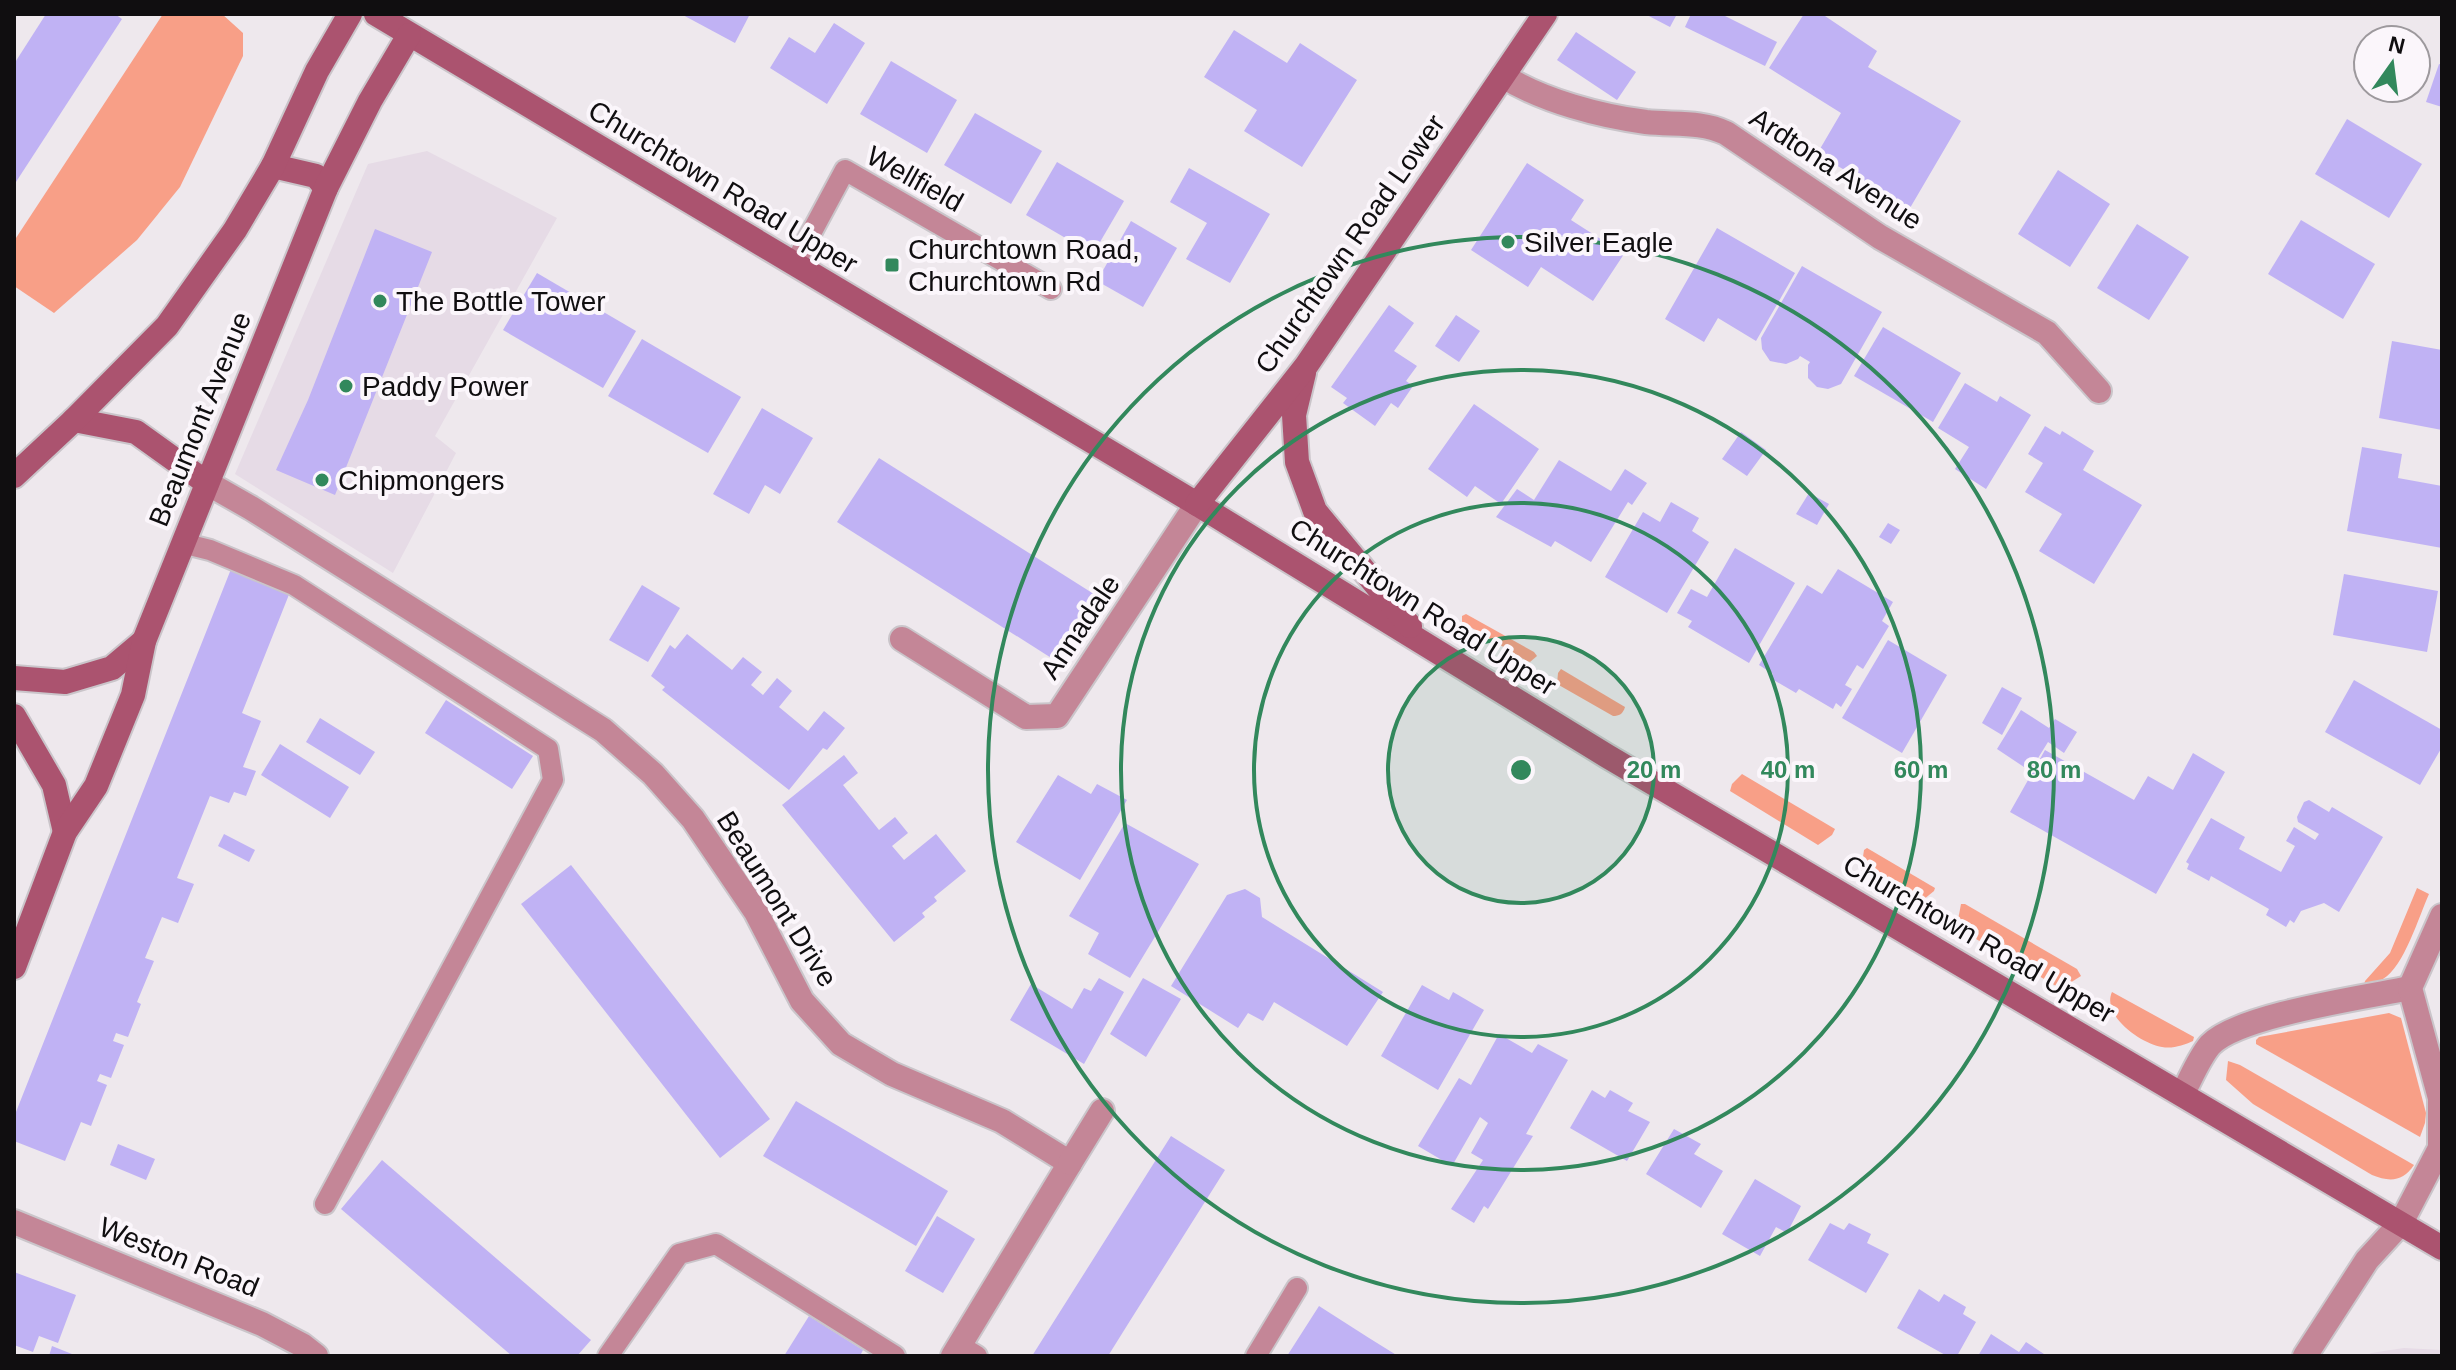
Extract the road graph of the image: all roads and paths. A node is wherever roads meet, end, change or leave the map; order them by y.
1 (350, 14) edge
2 (376, 14) edge
3 (1545, 14) edge
4 (409, 35) junction
5 (1503, 76) junction
6 (273, 166) junction
7 (326, 188) junction
8 (794, 265) junction
9 (1051, 289) dead end
10 (1306, 366) junction
11 (2099, 391) dead end
12 (74, 420) junction
13 (14, 476) edge
14 (207, 483) junction
15 (1197, 504) junction
16 (182, 543) junction
17 (902, 639) dead end
18 (1421, 640) junction
19 (144, 641) junction
20 (14, 678) edge
21 (14, 716) edge
22 (65, 832) junction
23 (2442, 916) edge
24 (14, 967) edge
25 (2410, 988) junction
26 (2183, 1093) junction
27 (1102, 1111) dead end
28 (1070, 1163) junction
29 (325, 1204) dead end
30 (14, 1222) edge
31 (2401, 1223) junction
32 (2442, 1248) edge
33 (1297, 1288) dead end
34 (963, 1352) edge
35 (316, 1356) edge
36 (608, 1356) edge
37 (895, 1356) edge
38 (1256, 1356) edge
39 (2305, 1356) edge

1 - 6 main road
2 - 4 main road, Churchtown Road Upper
3 - 5 main road, Churchtown Road Lower
4 - 7 main road, Beaumont Avenue
4 - 8 main road, Churchtown Road Upper
5 - 10 main road, Churchtown Road Lower
5 - 11 street, Ardtona Avenue
6 - 7 main road
6 - 12 main road
7 - 14 main road, Beaumont Avenue
8 - 9 lane, Wellfield
8 - 15 main road, Churchtown Road Upper
10 - 15 main road, Churchtown Road Lower
10 - 18 main road
12 - 13 main road
12 - 14 main road
14 - 16 main road, Beaumont Avenue
14 - 28 street, Beaumont Drive
15 - 17 street, Annadale
15 - 18 main road, Churchtown Road Upper
16 - 19 main road, Beaumont Avenue
16 - 29 lane
18 - 26 main road, Churchtown Road Upper
19 - 20 main road
19 - 22 main road, Beaumont Avenue
21 - 22 main road
22 - 24 main road, Beaumont Avenue
23 - 25 street
25 - 26 street
25 - 31 street
26 - 31 main road, Churchtown Road Upper
27 - 28 street
28 - 34 street
30 - 35 street, Weston Road
31 - 32 main road, Churchtown Road Upper
31 - 39 street
33 - 38 lane
36 - 37 lane

